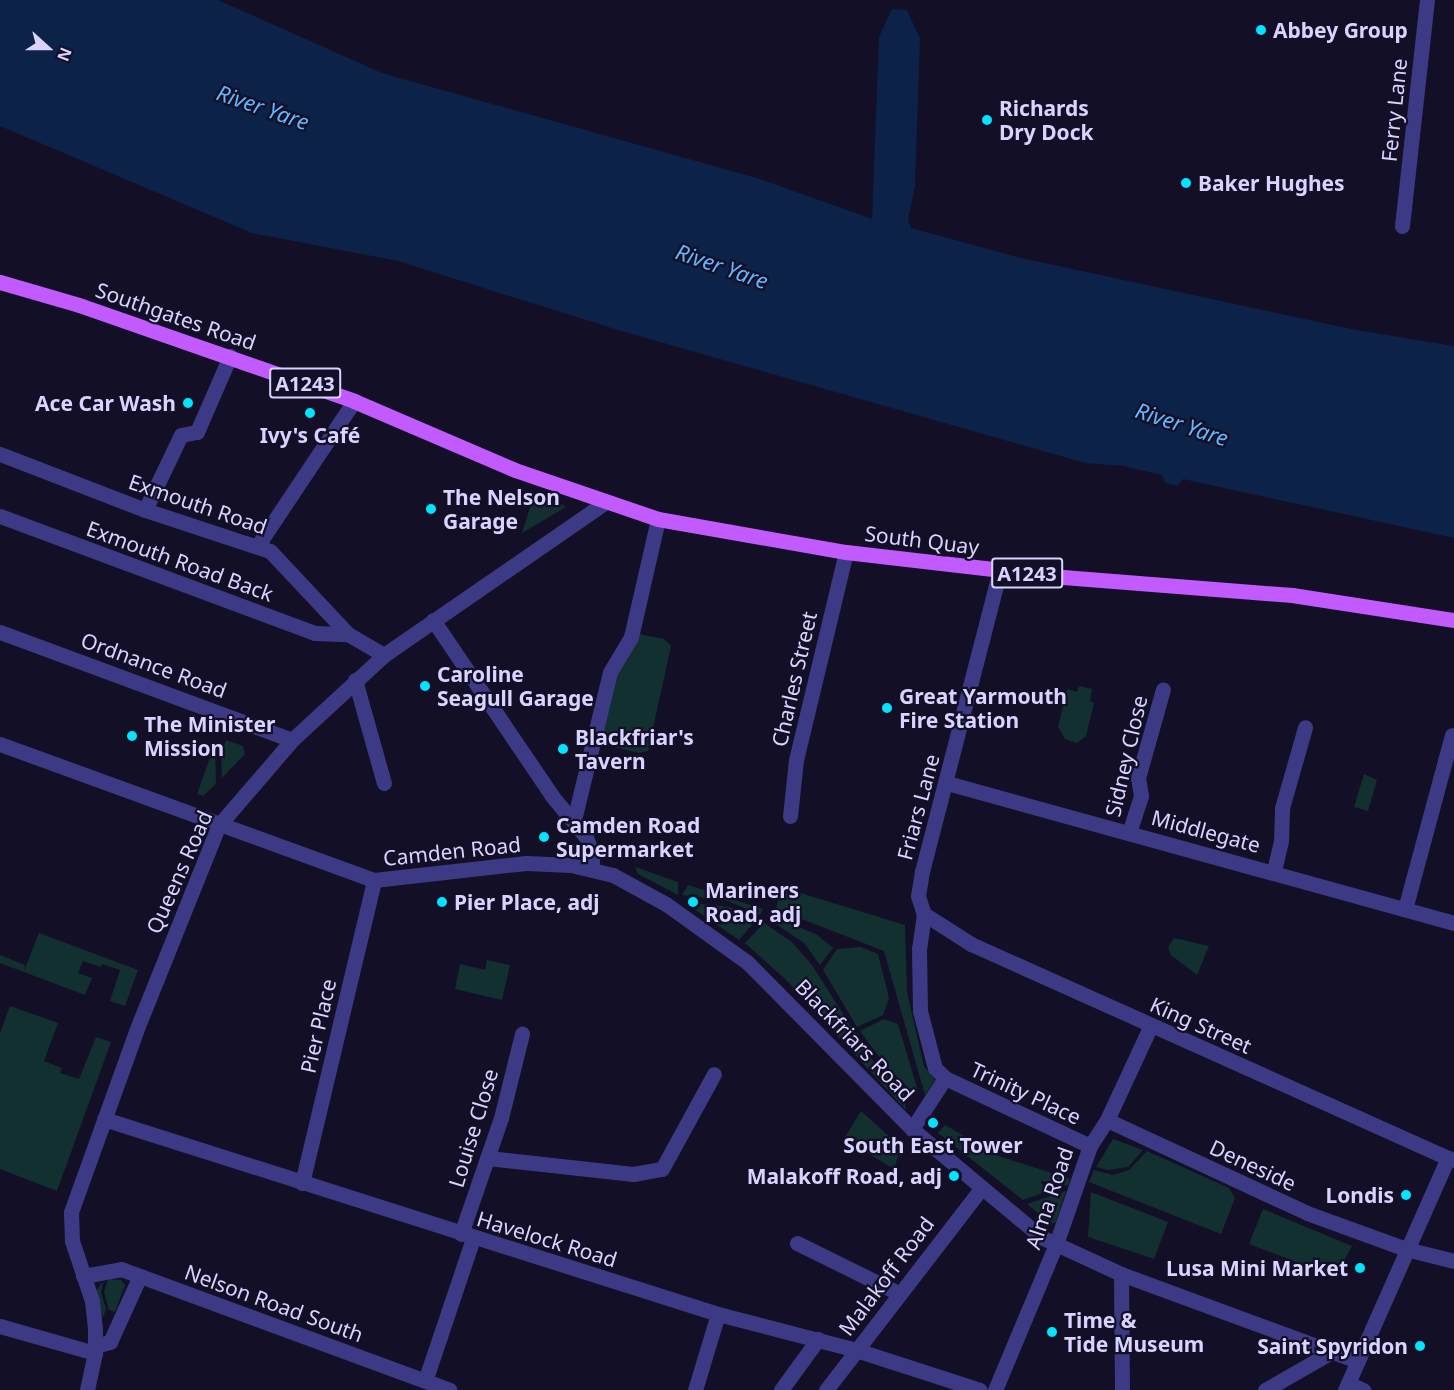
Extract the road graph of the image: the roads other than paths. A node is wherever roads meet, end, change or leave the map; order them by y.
1 (1427, 0) edge
2 (1402, 225) dead end
3 (0, 282) edge
4 (230, 356) junction
5 (354, 401) junction
6 (0, 454) edge
7 (604, 503) junction
8 (145, 510) junction
9 (0, 516) edge
10 (658, 519) junction
11 (258, 545) junction
12 (846, 552) junction
13 (1000, 570) junction
14 (432, 620) junction
15 (1454, 620) edge
16 (0, 632) edge
17 (348, 634) junction
18 (384, 655) junction
19 (355, 680) junction
20 (1163, 689) dead end
21 (1305, 727) dead end
22 (1452, 735) dead end
23 (292, 740) junction
24 (0, 744) edge
25 (384, 783) dead end
26 (946, 783) junction
27 (790, 816) dead end
28 (574, 820) junction
29 (219, 825) junction
30 (1129, 833) junction
31 (592, 868) junction
32 (1274, 871) junction
33 (374, 880) junction
34 (1405, 909) junction
35 (929, 918) junction
36 (1454, 923) edge
37 (1151, 1025) junction
38 (522, 1034) dead end
39 (714, 1074) dead end
40 (945, 1078) junction
41 (104, 1119) junction
42 (1107, 1120) junction
43 (912, 1129) junction
44 (1090, 1146) junction
45 (488, 1158) junction
46 (1451, 1159) edge
47 (302, 1183) junction
48 (981, 1189) junction
49 (467, 1236) junction
50 (797, 1243) dead end
51 (1056, 1244) junction
52 (1406, 1249) junction
53 (1454, 1261) edge
54 (1121, 1274) junction
55 (83, 1276) junction
56 (140, 1276) junction
57 (898, 1293) junction
58 (718, 1314) junction
59 (0, 1326) edge
60 (818, 1339) junction
61 (95, 1349) junction
62 (856, 1350) junction
63 (1332, 1351) junction
64 (1358, 1361) junction
65 (425, 1381) junction
66 (1347, 1387) edge
67 (87, 1390) edge
68 (449, 1390) edge
69 (695, 1390) edge
70 (781, 1390) edge
71 (826, 1390) edge
72 (980, 1390) edge
73 (995, 1390) edge
74 (1122, 1390) edge
75 (1265, 1390) edge
76 (1363, 1390) edge

1 - 2 street, Ferry Lane
3 - 4 main road, Southgates Road / A1243
4 - 5 main road, Southgates Road / A1243
4 - 8 street
5 - 7 main road, Southgates Road / A1243
5 - 11 street
6 - 8 street, Exmouth Road
7 - 10 main road, South Quay / A1243
7 - 14 street, Queens Road
8 - 11 street, Exmouth Road
9 - 17 street, Exmouth Road Back
10 - 12 main road, South Quay / A1243
10 - 28 street
11 - 17 street, Exmouth Road
12 - 13 main road, South Quay / A1243
12 - 27 street, Charles Street
13 - 15 main road, South Quay / A1243
13 - 26 street, Friars Lane
14 - 18 street, Queens Road
14 - 28 street
16 - 23 street, Ordnance Road
17 - 18 street, Exmouth Road
18 - 19 street, Queens Road
19 - 23 street, Queens Road
19 - 25 street
20 - 30 street, Sidney Close
21 - 32 street
22 - 34 street
23 - 29 street, Queens Road
24 - 29 street, Camden Road
26 - 30 street, Middlegate
26 - 35 street, Friars Lane
28 - 31 street
29 - 33 street, Camden Road
29 - 41 street, Queens Road
30 - 32 street, Middlegate
31 - 33 street, Camden Road
31 - 43 street, Blackfriars Road
32 - 34 street, Middlegate
33 - 47 street, Pier Place
34 - 36 street, Middlegate
35 - 37 street, King Street
35 - 40 street, Friars Lane
37 - 42 street, Alma Road
37 - 46 street, King Street
38 - 45 street, Louise Close
39 - 45 street
40 - 43 street
40 - 44 street, Trinity Place
41 - 47 street, Havelock Road
41 - 55 street, Queens Road
42 - 44 street, Alma Road
42 - 52 street, Deneside
43 - 48 street, Blackfriars Road
44 - 51 street, Alma Road
45 - 49 street, Louise Close
46 - 52 street
47 - 49 street, Havelock Road
48 - 51 street, Blackfriars Road
48 - 57 street, Malakoff Road
49 - 58 street, Havelock Road
49 - 65 street, Louise Close
50 - 57 street
51 - 54 street, Blackfriars Road
51 - 73 street, Alma Road
52 - 53 street, Deneside
52 - 64 street
54 - 63 street, Blackfriars Road
54 - 74 street
55 - 56 street, Nelson Road South
55 - 61 street, Queens Road
56 - 61 street
56 - 65 street, Nelson Road South
57 - 62 street, Malakoff Road
58 - 60 street, Havelock Road
58 - 69 street
59 - 61 street
60 - 62 street, Havelock Road
60 - 70 street
61 - 67 street, Queens Road
62 - 71 street, Malakoff Road
62 - 72 street, Havelock Road
63 - 64 street, Blackfriars Road
63 - 75 street
64 - 66 street
65 - 68 street, Nelson Road South
66 - 76 street

